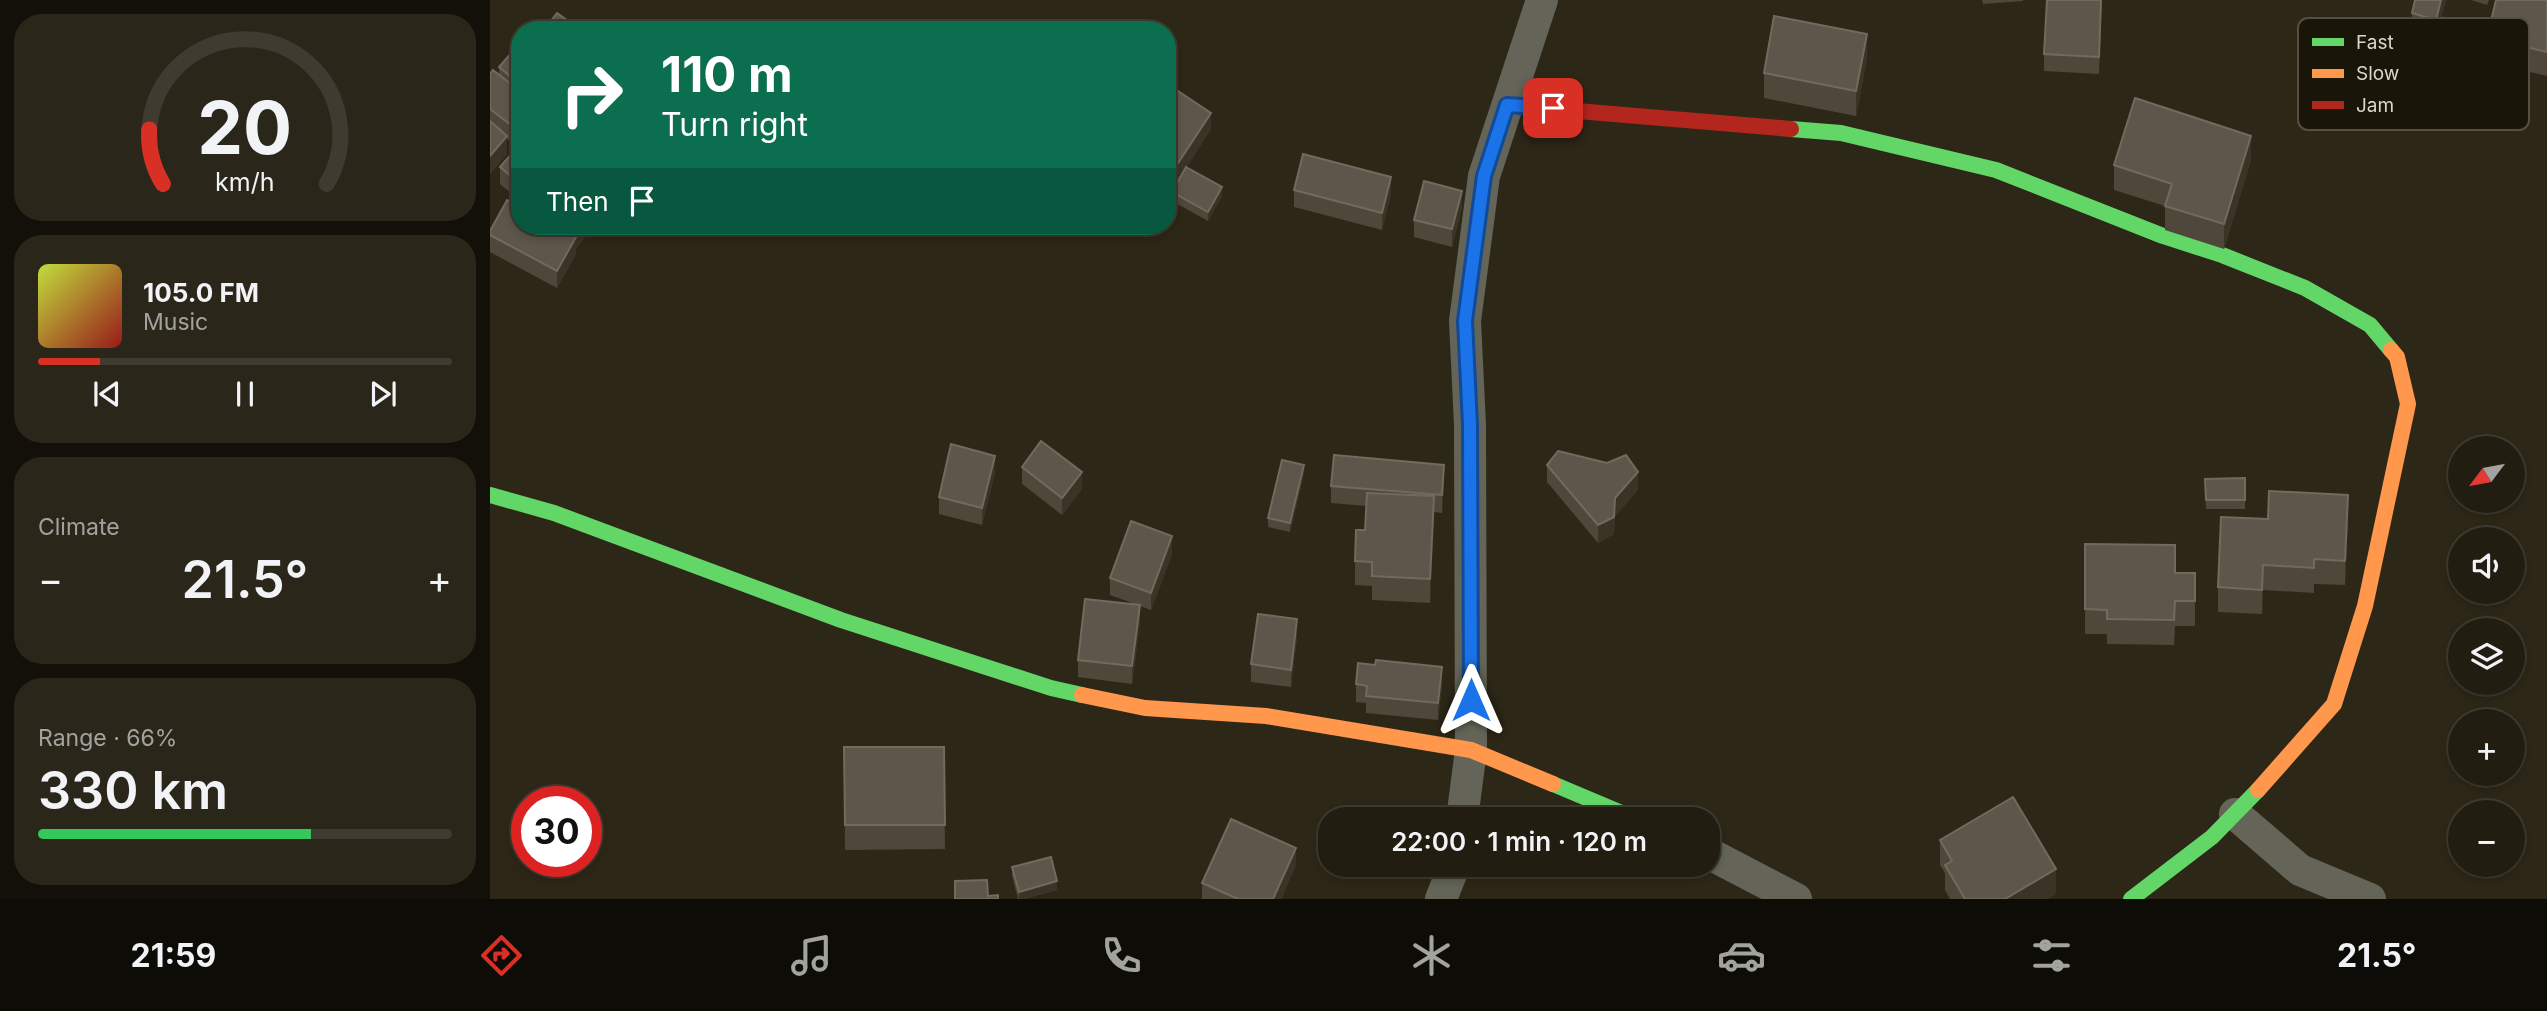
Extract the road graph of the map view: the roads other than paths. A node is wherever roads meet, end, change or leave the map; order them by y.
1 (1542, 0) edge
2 (1507, 105) junction
3 (490, 495) edge
4 (1471, 750) junction
5 (1464, 807) edge
6 (1607, 807) edge
7 (2235, 814) junction
8 (1720, 859) edge
9 (1450, 877) edge
10 (1441, 899) edge
11 (1796, 899) edge
12 (2131, 899) edge
13 (2370, 899) edge

1 - 2 street
2 - 4 street
2 - 7 street
3 - 4 street
4 - 5 street
4 - 6 street
7 - 12 street
7 - 13 street
8 - 11 street
9 - 10 street

